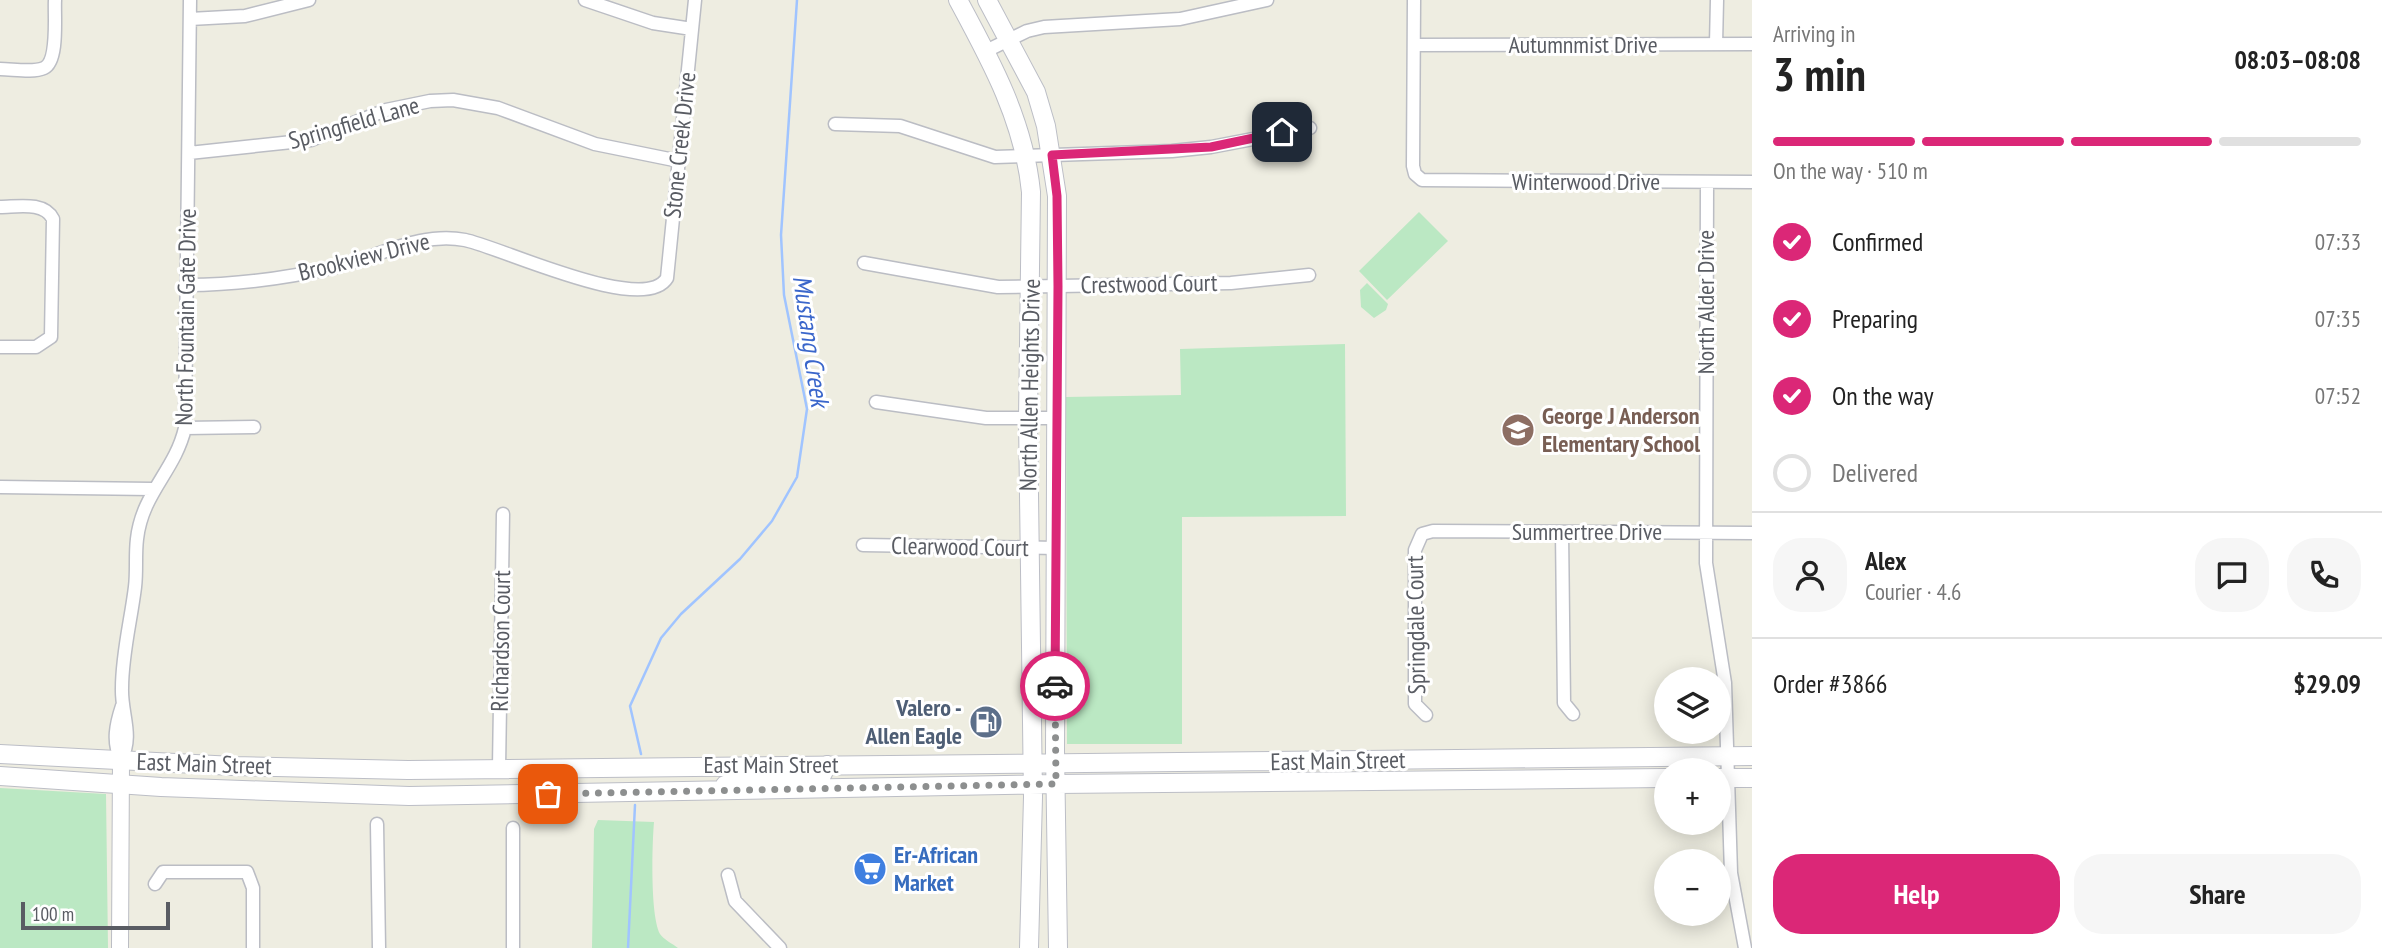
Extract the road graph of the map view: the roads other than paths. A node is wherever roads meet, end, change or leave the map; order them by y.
1 (55, 0) edge
2 (190, 0) edge
3 (309, 0) edge
4 (585, 0) edge
5 (695, 0) edge
6 (958, 0) edge
7 (987, 0) edge
8 (1267, 0) edge
9 (1414, 0) edge
10 (1717, 0) edge
11 (190, 19) junction
12 (692, 29) junction
13 (1009, 39) junction
14 (1716, 44) junction
15 (1752, 44) edge
16 (1414, 45) junction
17 (986, 51) junction
18 (0, 69) edge
19 (835, 124) dead end
20 (1310, 128) dead end
21 (189, 153) junction
22 (1052, 155) junction
23 (1027, 156) junction
24 (679, 161) junction
25 (1707, 182) junction
26 (1752, 182) edge
27 (0, 207) edge
28 (864, 263) dead end
29 (1309, 275) dead end
30 (187, 285) junction
31 (1032, 286) junction
32 (1058, 286) junction
33 (660, 287) joint
34 (0, 347) edge
35 (876, 402) dead end
36 (1058, 418) junction
37 (1028, 419) junction
38 (254, 427) dead end
39 (185, 428) junction
40 (0, 487) edge
41 (152, 489) junction
42 (503, 514) dead end
43 (1562, 532) junction
44 (1704, 533) junction
45 (1752, 533) edge
46 (1422, 534) joint
47 (863, 545) dead end
48 (1030, 548) junction
49 (1056, 548) junction
50 (1573, 714) dead end
51 (1426, 715) dead end
52 (0, 754) edge
53 (1725, 756) junction
54 (1752, 756) edge
55 (1563, 758) junction
56 (121, 760) junction
57 (1305, 761) junction
58 (1055, 763) junction
59 (929, 764) junction
60 (1033, 764) junction
61 (827, 765) junction
62 (499, 768) junction
63 (0, 776) edge
64 (1731, 778) edge
65 (1752, 778) edge
66 (1654, 779) edge
67 (1446, 780) junction
68 (1306, 782) junction
69 (121, 783) junction
70 (1056, 784) junction
71 (1033, 785) junction
72 (826, 790) junction
73 (709, 792) junction
74 (377, 824) dead end
75 (513, 828) dead end
76 (1727, 835) edge
77 (728, 875) dead end
78 (155, 884) dead end
79 (120, 948) edge
80 (253, 948) edge
81 (379, 948) edge
82 (513, 948) edge
83 (780, 948) edge
84 (1030, 948) edge
85 (1058, 948) edge
86 (1745, 948) edge

1 - 18 street
2 - 11 street, North Fountain Gate Drive
3 - 11 street
4 - 12 street
5 - 12 street, Stone Creek Drive
6 - 17 main road, North Allen Heights Drive
7 - 13 main road, North Allen Heights Drive
8 - 13 street
9 - 16 street
10 - 14 street
11 - 21 street, North Fountain Gate Drive
12 - 24 street, Stone Creek Drive
13 - 17 street
13 - 22 main road, North Allen Heights Drive
14 - 15 street, Autumnmist Drive
14 - 16 street, Autumnmist Drive
16 - 25 street, Winterwood Drive
17 - 23 main road, North Allen Heights Drive
19 - 23 street
20 - 22 street
21 - 24 street, Springfield Lane
21 - 30 street, North Fountain Gate Drive
22 - 23 street
22 - 32 main road, North Allen Heights Drive
23 - 31 main road, North Allen Heights Drive
24 - 33 street, Stone Creek Drive
25 - 26 street, Winterwood Drive
25 - 44 street, North Alder Drive
27 - 34 street
28 - 31 street, Crestwood Court
29 - 32 street, Crestwood Court
30 - 33 street, Brookview Drive
30 - 39 street, North Fountain Gate Drive
31 - 32 street, Crestwood Court
31 - 37 main road, North Allen Heights Drive
32 - 36 main road, North Allen Heights Drive
35 - 37 street
36 - 37 street
36 - 49 main road, North Allen Heights Drive
37 - 48 main road, North Allen Heights Drive
38 - 39 street
39 - 41 street, North Fountain Gate Drive
40 - 41 street
41 - 56 street, North Fountain Gate Drive
42 - 62 street, Richardson Court
43 - 44 street, Summertree Drive
43 - 46 street, Summertree Drive
43 - 50 street
44 - 45 street, Summertree Drive
44 - 53 street, North Alder Drive
46 - 51 street, Springdale Court
47 - 48 street, Clearwood Court
48 - 49 street, Clearwood Court
48 - 60 main road, North Allen Heights Drive
49 - 58 main road, North Allen Heights Drive
52 - 56 main road, East Main Street
53 - 54 main road, East Main Street
53 - 55 main road, East Main Street
55 - 57 main road, East Main Street
55 - 67 main road
56 - 62 main road, East Main Street
56 - 69 street
57 - 58 main road, East Main Street
57 - 68 main road
58 - 60 main road, East Main Street
58 - 70 main road, North Allen Heights Drive
59 - 60 main road, East Main Street
59 - 61 main road, East Main Street
59 - 72 main road
60 - 71 main road, North Allen Heights Drive
61 - 62 main road, East Main Street
61 - 73 main road
63 - 69 main road, East Main Street
64 - 65 main road
66 - 67 main road, East Main Street
67 - 68 main road, East Main Street
68 - 70 main road, East Main Street
69 - 73 main road, East Main Street
69 - 79 street
70 - 71 main road, East Main Street
70 - 85 main road, North Allen Heights Drive
71 - 72 main road, East Main Street
71 - 84 main road, North Allen Heights Drive
72 - 73 main road, East Main Street
74 - 81 street
75 - 82 street
76 - 86 street, North Alder Drive
77 - 83 street
78 - 80 street

